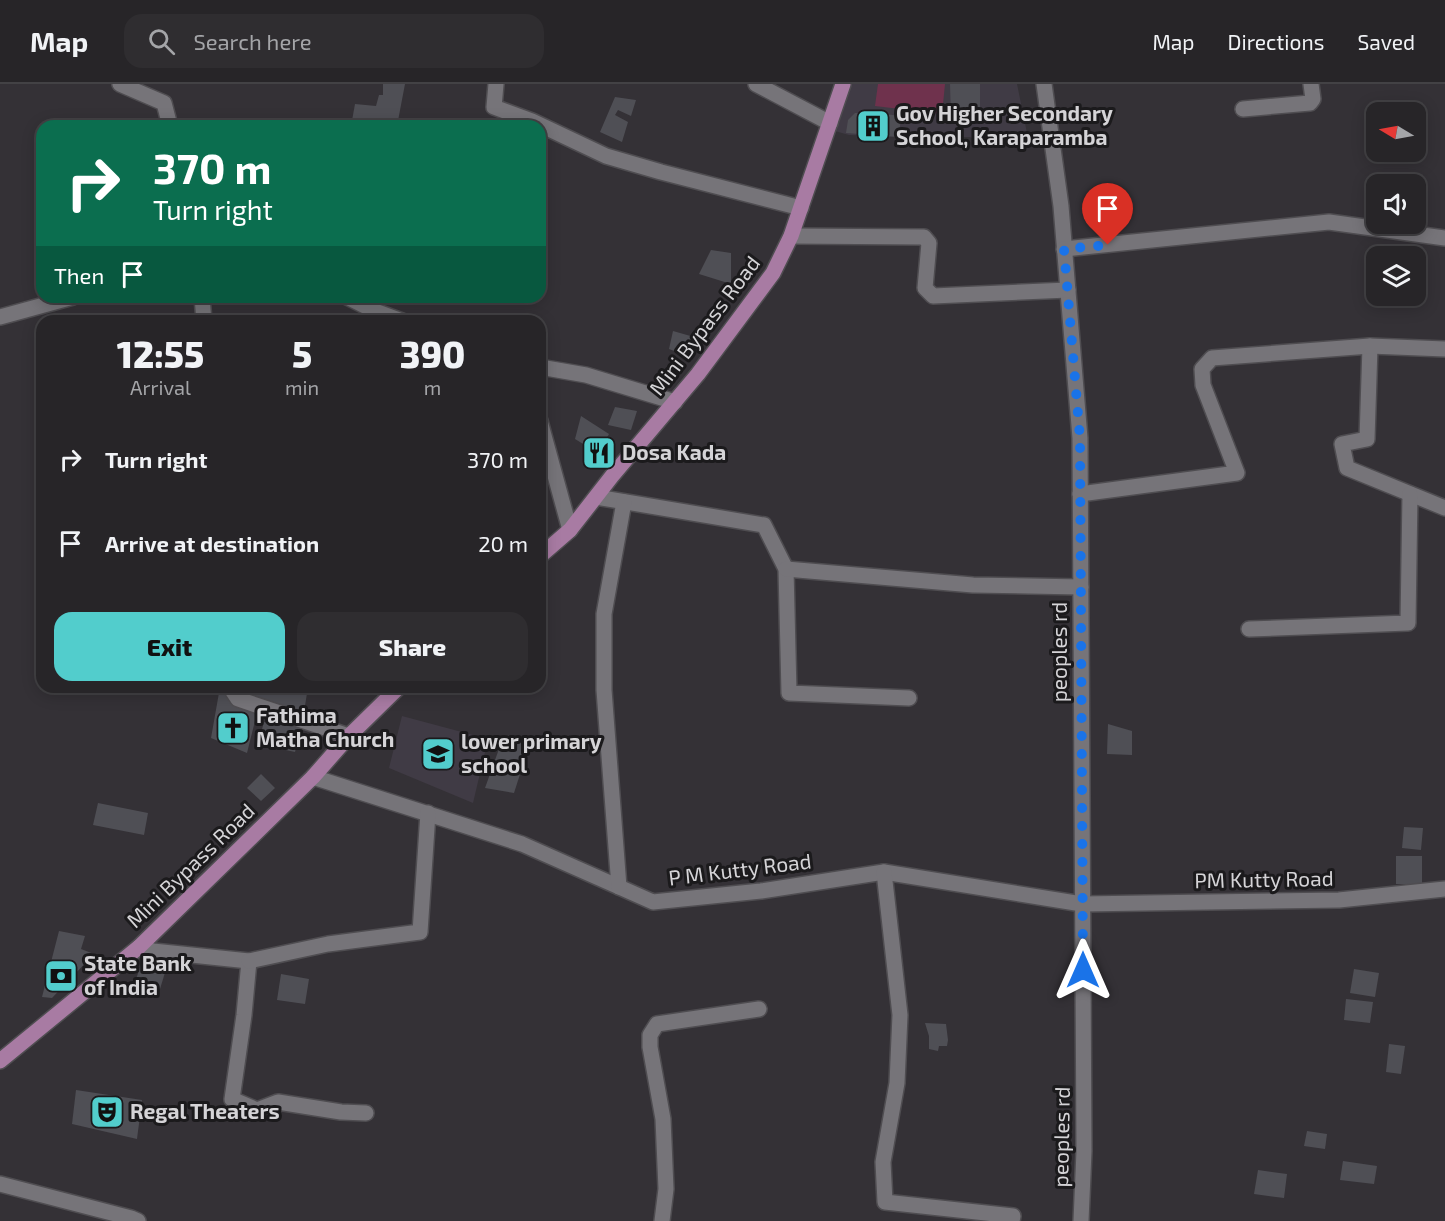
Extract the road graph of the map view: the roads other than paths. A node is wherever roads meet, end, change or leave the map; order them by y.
1 (120, 84) edge
2 (496, 84) edge
3 (756, 84) edge
4 (843, 84) edge
5 (1044, 84) edge
6 (1311, 84) edge
7 (1243, 109) dead end
8 (168, 120) edge
9 (529, 120) edge
10 (830, 123) junction
11 (546, 128) edge
12 (801, 208) junction
13 (791, 236) junction
14 (1445, 238) edge
15 (1064, 249) junction
16 (1068, 290) junction
17 (51, 303) edge
18 (359, 303) edge
19 (386, 315) edge
20 (0, 317) edge
21 (1370, 346) junction
22 (1445, 349) edge
23 (546, 368) edge
24 (675, 402) junction
25 (546, 443) edge
26 (1080, 494) junction
27 (1410, 494) junction
28 (596, 497) junction
29 (624, 502) junction
30 (1445, 508) edge
31 (570, 530) junction
32 (546, 551) edge
33 (786, 569) junction
34 (1081, 587) junction
35 (1249, 629) dead end
36 (234, 693) edge
37 (393, 693) edge
38 (909, 698) dead end
39 (349, 736) junction
40 (314, 777) junction
41 (428, 813) junction
42 (884, 872) junction
43 (618, 887) junction
44 (1445, 889) edge
45 (1082, 904) junction
46 (139, 946) junction
47 (249, 961) junction
48 (759, 1009) dead end
49 (0, 1061) edge
50 (366, 1113) dead end
51 (0, 1184) edge
52 (138, 1221) edge
53 (662, 1221) edge
54 (1012, 1221) edge
55 (1081, 1221) edge

1 - 8 street
2 - 9 street
3 - 10 street
4 - 10 main road, Mini Bypass Road
5 - 15 street, peoples rd
6 - 7 street
10 - 12 main road, Mini Bypass Road
11 - 12 street
12 - 13 main road, Mini Bypass Road
13 - 16 street
13 - 24 main road, Mini Bypass Road
14 - 15 street
15 - 16 street, peoples rd
16 - 26 street, peoples rd
17 - 20 street
18 - 19 street
21 - 22 street
21 - 26 street
21 - 27 street
23 - 24 street
24 - 28 main road, Mini Bypass Road
25 - 31 street
26 - 34 street, peoples rd
27 - 30 street
27 - 35 street
28 - 29 street
28 - 31 main road, Mini Bypass Road
29 - 33 street
29 - 43 street
31 - 32 main road, Mini Bypass Road
33 - 34 street
33 - 38 street
34 - 45 street, peoples rd
36 - 39 street
37 - 39 main road, Mini Bypass Road
39 - 40 main road, Mini Bypass Road
40 - 41 street, P M Kutty Road
40 - 46 main road, Mini Bypass Road
41 - 43 street, P M Kutty Road
41 - 47 street
42 - 43 street, P M Kutty Road
42 - 45 street, P M Kutty Road
42 - 54 street
44 - 45 street, PM Kutty Road
45 - 55 street, peoples rd
46 - 47 street
46 - 49 main road, Mini Bypass Road
47 - 50 street
48 - 53 street
51 - 52 street

